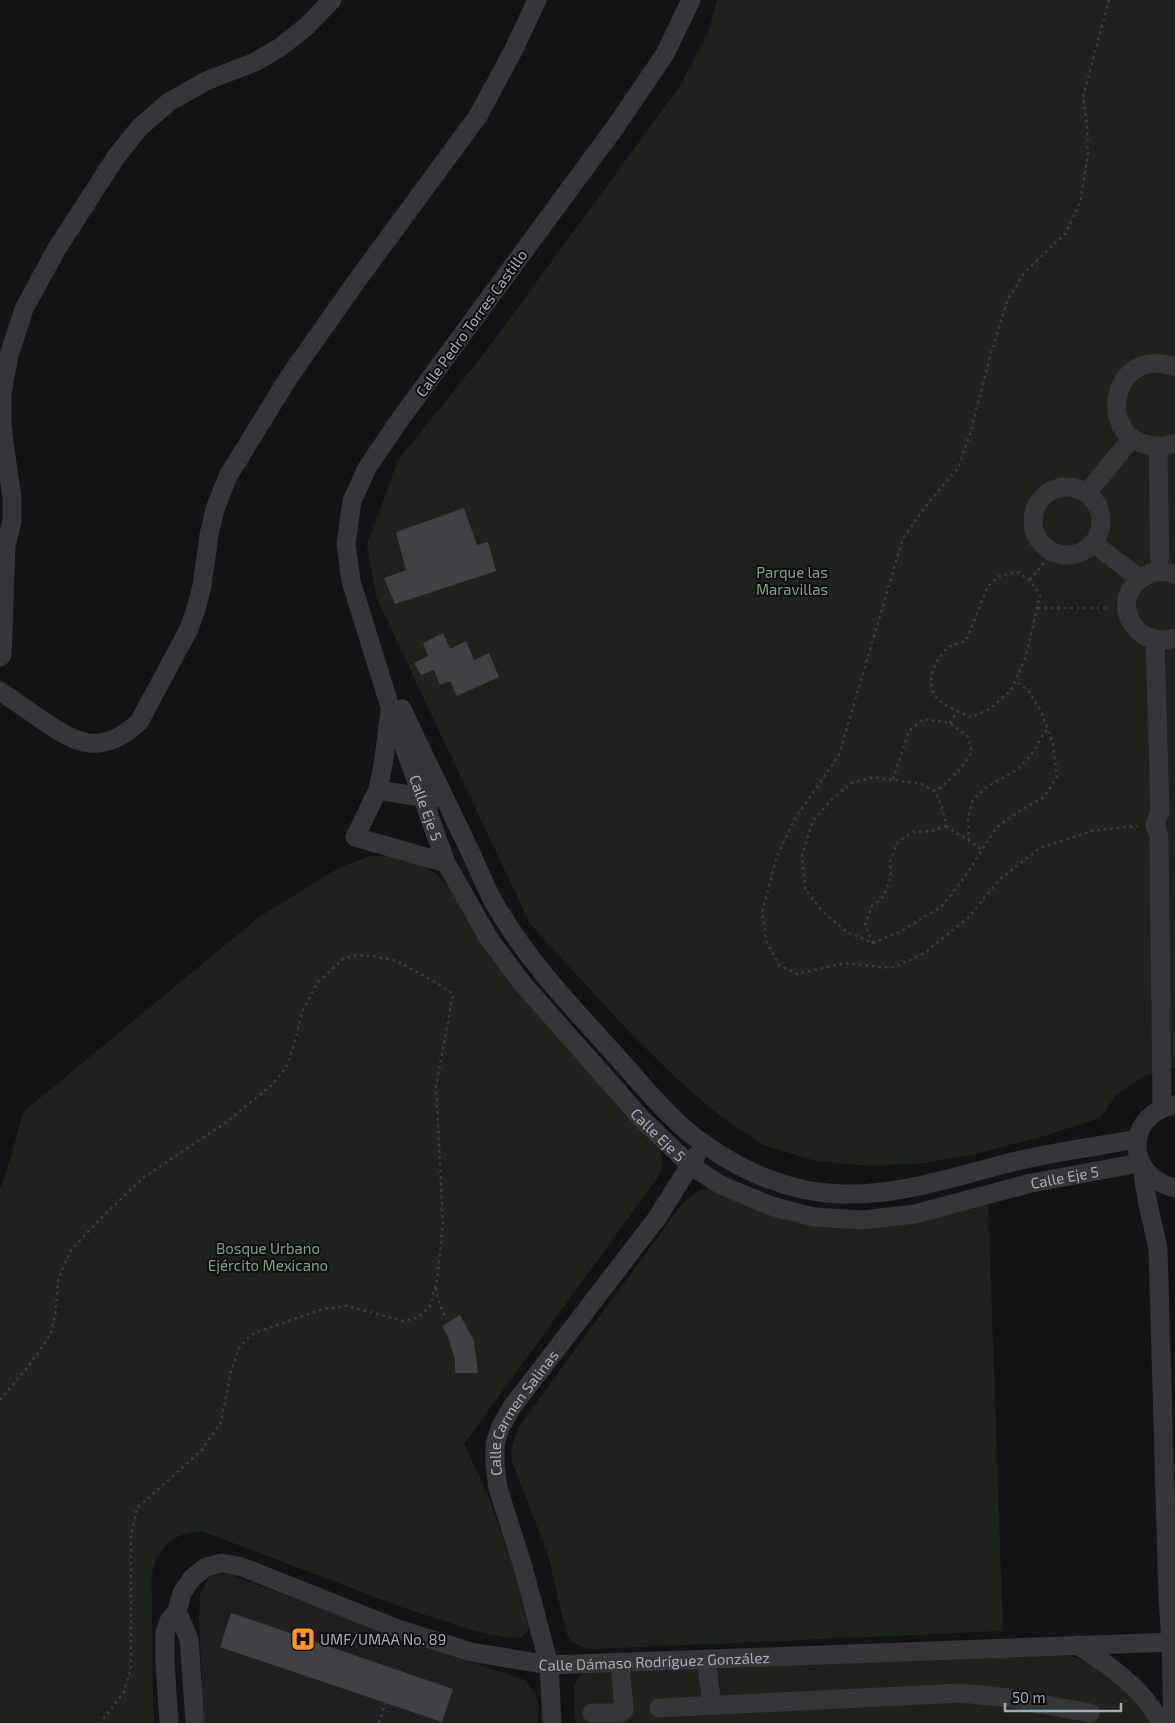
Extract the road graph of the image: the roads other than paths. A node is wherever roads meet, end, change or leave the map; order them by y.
1 (332, 0) edge
2 (691, 0) edge
3 (533, 2) edge
4 (1175, 367) edge
5 (1132, 438) junction
6 (1167, 445) edge
7 (1087, 493) junction
8 (1094, 543) junction
9 (1168, 573) edge
10 (1140, 579) junction
11 (1175, 638) edge
12 (1155, 640) junction
13 (0, 657) edge
14 (0, 691) edge
15 (394, 705) junction
16 (378, 790) junction
17 (422, 796) junction
18 (447, 803) junction
19 (1165, 824) edge
20 (446, 864) junction
21 (1168, 1106) edge
22 (1138, 1139) junction
23 (703, 1144) junction
24 (691, 1166) junction
25 (1142, 1166) junction
26 (1175, 1188) edge
27 (1167, 1316) edge
28 (1172, 1597) edge
29 (177, 1610) junction
30 (1173, 1642) edge
31 (1077, 1644) junction
32 (706, 1659) junction
33 (620, 1662) junction
34 (549, 1665) junction
35 (712, 1705) junction
36 (659, 1708) dead end
37 (592, 1713) dead end
38 (1090, 1713) dead end
39 (169, 1723) edge
40 (195, 1723) edge
41 (552, 1723) edge
42 (1161, 1723) edge
43 (1173, 1723) edge

1 - 13 street
2 - 15 street, Calle Pedro Torres Castillo
3 - 14 street
4 - 5 street
5 - 6 street
5 - 7 street
6 - 9 street
7 - 8 street
7 - 8 street
8 - 10 street
9 - 10 street
10 - 12 street
11 - 12 street
12 - 19 street
15 - 16 street
15 - 17 street, Calle Eje 5
15 - 18 street, Calle Eje 5
16 - 17 street
16 - 20 street
17 - 18 street
17 - 20 street, Calle Eje 5
18 - 23 street, Calle Eje 5
19 - 21 street
20 - 24 street, Calle Eje 5
21 - 22 street
22 - 23 street, Calle Eje 5
22 - 25 street
23 - 24 street, Calle Carmen Salinas
24 - 25 street, Calle Eje 5
24 - 34 street, Calle Carmen Salinas
25 - 26 street
25 - 27 street
27 - 28 street
28 - 30 street
29 - 34 street, Calle Dámaso Rodríguez González
29 - 39 street, Calle Dámaso Rodríguez González
29 - 40 street
30 - 31 street, Calle Dámaso Rodríguez González
30 - 43 street
31 - 32 street, Calle Dámaso Rodríguez González
31 - 42 street
32 - 33 street, Calle Dámaso Rodríguez González
32 - 35 street
33 - 34 street, Calle Dámaso Rodríguez González
33 - 37 street
34 - 41 street, Calle Carmen Salinas
35 - 36 street
35 - 38 street

